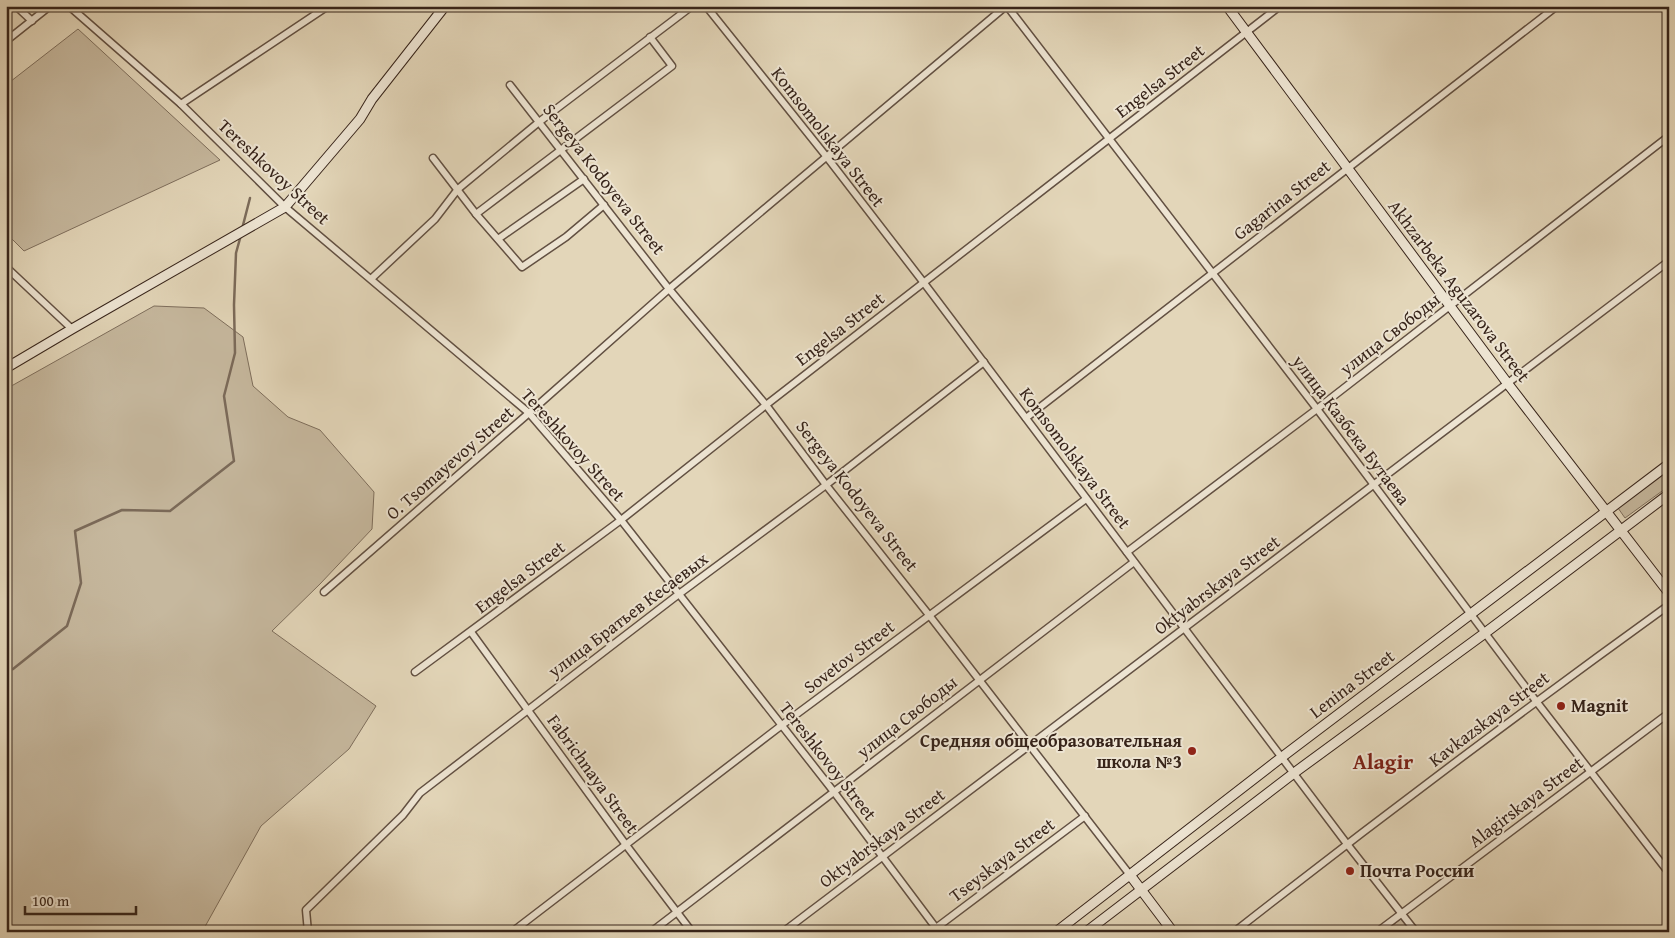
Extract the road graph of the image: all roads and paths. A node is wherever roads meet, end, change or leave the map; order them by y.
1 (16, 6) edge
2 (50, 6) edge
3 (69, 6) edge
4 (328, 6) edge
5 (445, 6) edge
6 (692, 6) edge
7 (706, 6) edge
8 (1007, 6) edge
9 (1227, 6) edge
10 (1280, 6) edge
11 (1557, 6) edge
12 (32, 21) junction
13 (1247, 32) junction
14 (650, 37) junction
15 (6, 41) edge
16 (510, 84) dead end
17 (180, 104) junction
18 (540, 122) junction
19 (1669, 136) edge
20 (1110, 139) junction
21 (560, 149) junction
22 (826, 156) junction
23 (433, 158) dead end
24 (1348, 169) junction
25 (584, 179) junction
26 (458, 188) junction
27 (604, 205) junction
28 (285, 207) junction
29 (476, 214) junction
30 (498, 240) junction
31 (1669, 261) edge
32 (6, 267) edge
33 (1213, 273) junction
34 (371, 280) junction
35 (924, 283) junction
36 (669, 288) junction
37 (1450, 306) junction
38 (72, 329) junction
39 (984, 362) junction
40 (6, 368) edge
41 (1508, 384) junction
42 (766, 405) junction
43 (1317, 409) junction
44 (529, 414) junction
45 (1026, 418) junction
46 (1669, 464) edge
47 (1374, 484) junction
48 (826, 485) junction
49 (1669, 494) edge
50 (1086, 499) junction
51 (1605, 512) junction
52 (621, 520) junction
53 (1620, 531) junction
54 (1127, 552) junction
55 (1134, 562) junction
56 (324, 592) dead end
57 (1669, 593) edge
58 (680, 594) junction
59 (1669, 605) edge
60 (1471, 614) junction
61 (929, 615) junction
62 (1185, 628) junction
63 (471, 632) junction
64 (1485, 633) junction
65 (415, 672) dead end
66 (979, 680) junction
67 (1536, 701) junction
68 (528, 711) junction
69 (1669, 713) edge
70 (782, 725) junction
71 (1030, 745) junction
72 (1282, 757) junction
73 (1591, 772) junction
74 (1294, 773) junction
75 (834, 792) junction
76 (1085, 816) junction
77 (1347, 844) junction
78 (626, 845) junction
79 (882, 856) junction
80 (1669, 874) edge
81 (1130, 875) junction
82 (1141, 890) junction
83 (677, 912) junction
84 (1401, 913) junction
85 (938, 930) edge
86 (308, 932) edge
87 (512, 932) edge
88 (651, 932) edge
89 (692, 932) edge
90 (782, 932) edge
91 (1056, 932) edge
92 (1086, 932) edge
93 (1172, 932) edge
94 (1234, 932) edge
95 (1377, 932) edge
96 (1416, 932) edge

1 - 12 street
2 - 12 street
3 - 17 street, Tereshkovoy Street
4 - 17 street
5 - 28 street
6 - 14 street
7 - 22 street, Komsomolskaya Street
8 - 20 street, улица Казбека Бутаева
8 - 22 street, O. Tsomayevoy Street
9 - 13 street, Akhzarbeka Aguzarova Street
10 - 13 street, Engelsa Street
11 - 24 street, Gagarina Street
12 - 15 street
13 - 20 street, Engelsa Street
13 - 24 street, Akhzarbeka Aguzarova Street
14 - 18 street
14 - 21 street
16 - 18 street, Sergeya Kodoyeva Street
17 - 28 street, Tereshkovoy Street
18 - 21 street, Sergeya Kodoyeva Street
18 - 26 street
19 - 37 street, улица Свободы
20 - 33 street, улица Казбека Бутаева
20 - 35 street, Engelsa Street
21 - 25 street, Sergeya Kodoyeva Street
21 - 29 street
22 - 35 street, Komsomolskaya Street
22 - 36 street, O. Tsomayevoy Street
23 - 26 street
24 - 33 street, Gagarina Street
24 - 37 street, Akhzarbeka Aguzarova Street
25 - 27 street, Sergeya Kodoyeva Street
25 - 30 street
26 - 29 street
26 - 34 street
27 - 30 street
27 - 36 street, Sergeya Kodoyeva Street
28 - 34 street, Tereshkovoy Street
28 - 38 street
29 - 30 street
31 - 41 street, Oktyabrskaya Street
32 - 38 street
33 - 43 street, улица Казбека Бутаева
33 - 45 street, Gagarina Street
34 - 44 street, Tereshkovoy Street
35 - 39 street, Komsomolskaya Street
35 - 42 street, Engelsa Street
36 - 42 street, Sergeya Kodoyeva Street
36 - 44 street, O. Tsomayevoy Street
37 - 41 street, Akhzarbeka Aguzarova Street
37 - 43 street, улица Свободы
38 - 40 street
39 - 45 street, Komsomolskaya Street
39 - 48 street, улица Братьев Кесаевых
41 - 47 street, Oktyabrskaya Street
41 - 51 street, Akhzarbeka Aguzarova Street
42 - 48 street, Sergeya Kodoyeva Street
42 - 52 street, Engelsa Street
43 - 47 street, улица Казбека Бутаева
43 - 54 street, улица Свободы
44 - 52 street, Tereshkovoy Street
44 - 56 street, O. Tsomayevoy Street
45 - 50 street, Komsomolskaya Street
46 - 51 street, Lenina Street
47 - 60 street, улица Казбека Бутаева
47 - 62 street, Oktyabrskaya Street
48 - 58 street, улица Братьев Кесаевых
48 - 61 street, Sergeya Kodoyeva Street
49 - 53 street
50 - 54 street, Komsomolskaya Street
50 - 61 street, Sovetov Street
51 - 53 street, Akhzarbeka Aguzarova Street
51 - 60 street, Lenina Street
52 - 58 street, Tereshkovoy Street
52 - 63 street, Engelsa Street
53 - 57 street, Akhzarbeka Aguzarova Street
53 - 64 street
54 - 55 street, Komsomolskaya Street
55 - 62 street, Komsomolskaya Street
55 - 66 street, улица Свободы
58 - 68 street, улица Братьев Кесаевых
58 - 70 street, Tereshkovoy Street
59 - 67 street, Kavkazskaya Street
60 - 64 street, улица Казбека Бутаева
60 - 72 street, Lenina Street
61 - 66 street, Sergeya Kodoyeva Street
61 - 70 street, Sovetov Street
62 - 71 street, Oktyabrskaya Street
62 - 72 street, Komsomolskaya Street
63 - 65 street, Engelsa Street
63 - 68 street, Fabrichnaya Street
64 - 67 street, улица Казбека Бутаева
64 - 74 street
66 - 71 street, Sergeya Kodoyeva Street
66 - 75 street, улица Свободы
67 - 73 street, улица Казбека Бутаева
67 - 77 street, Kavkazskaya Street
68 - 78 street, Fabrichnaya Street
68 - 86 street, улица Братьев Кесаевых
69 - 73 street, Alagirskaya Street
70 - 75 street, Tereshkovoy Street
70 - 78 street, Sovetov Street
71 - 76 street, Sergeya Kodoyeva Street
71 - 79 street, Oktyabrskaya Street
72 - 74 street, Komsomolskaya Street
72 - 81 street, Lenina Street
73 - 80 street, улица Казбека Бутаева
73 - 84 street, Alagirskaya Street
74 - 77 street, Komsomolskaya Street
74 - 82 street
75 - 79 street, Tereshkovoy Street
75 - 83 street, улица Свободы
76 - 81 street, Sergeya Kodoyeva Street
76 - 85 street, Tseyskaya Street
77 - 84 street, Komsomolskaya Street
77 - 94 street, Kavkazskaya Street
78 - 83 street, Fabrichnaya Street
78 - 87 street, Sovetov Street
79 - 85 street, Tereshkovoy Street
79 - 90 street, Oktyabrskaya Street
81 - 82 street, Sergeya Kodoyeva Street
81 - 91 street, Lenina Street
82 - 92 street
82 - 93 street, Sergeya Kodoyeva Street
83 - 88 street, улица Свободы
83 - 89 street, Fabrichnaya Street
84 - 95 street, Alagirskaya Street
84 - 96 street, Komsomolskaya Street

